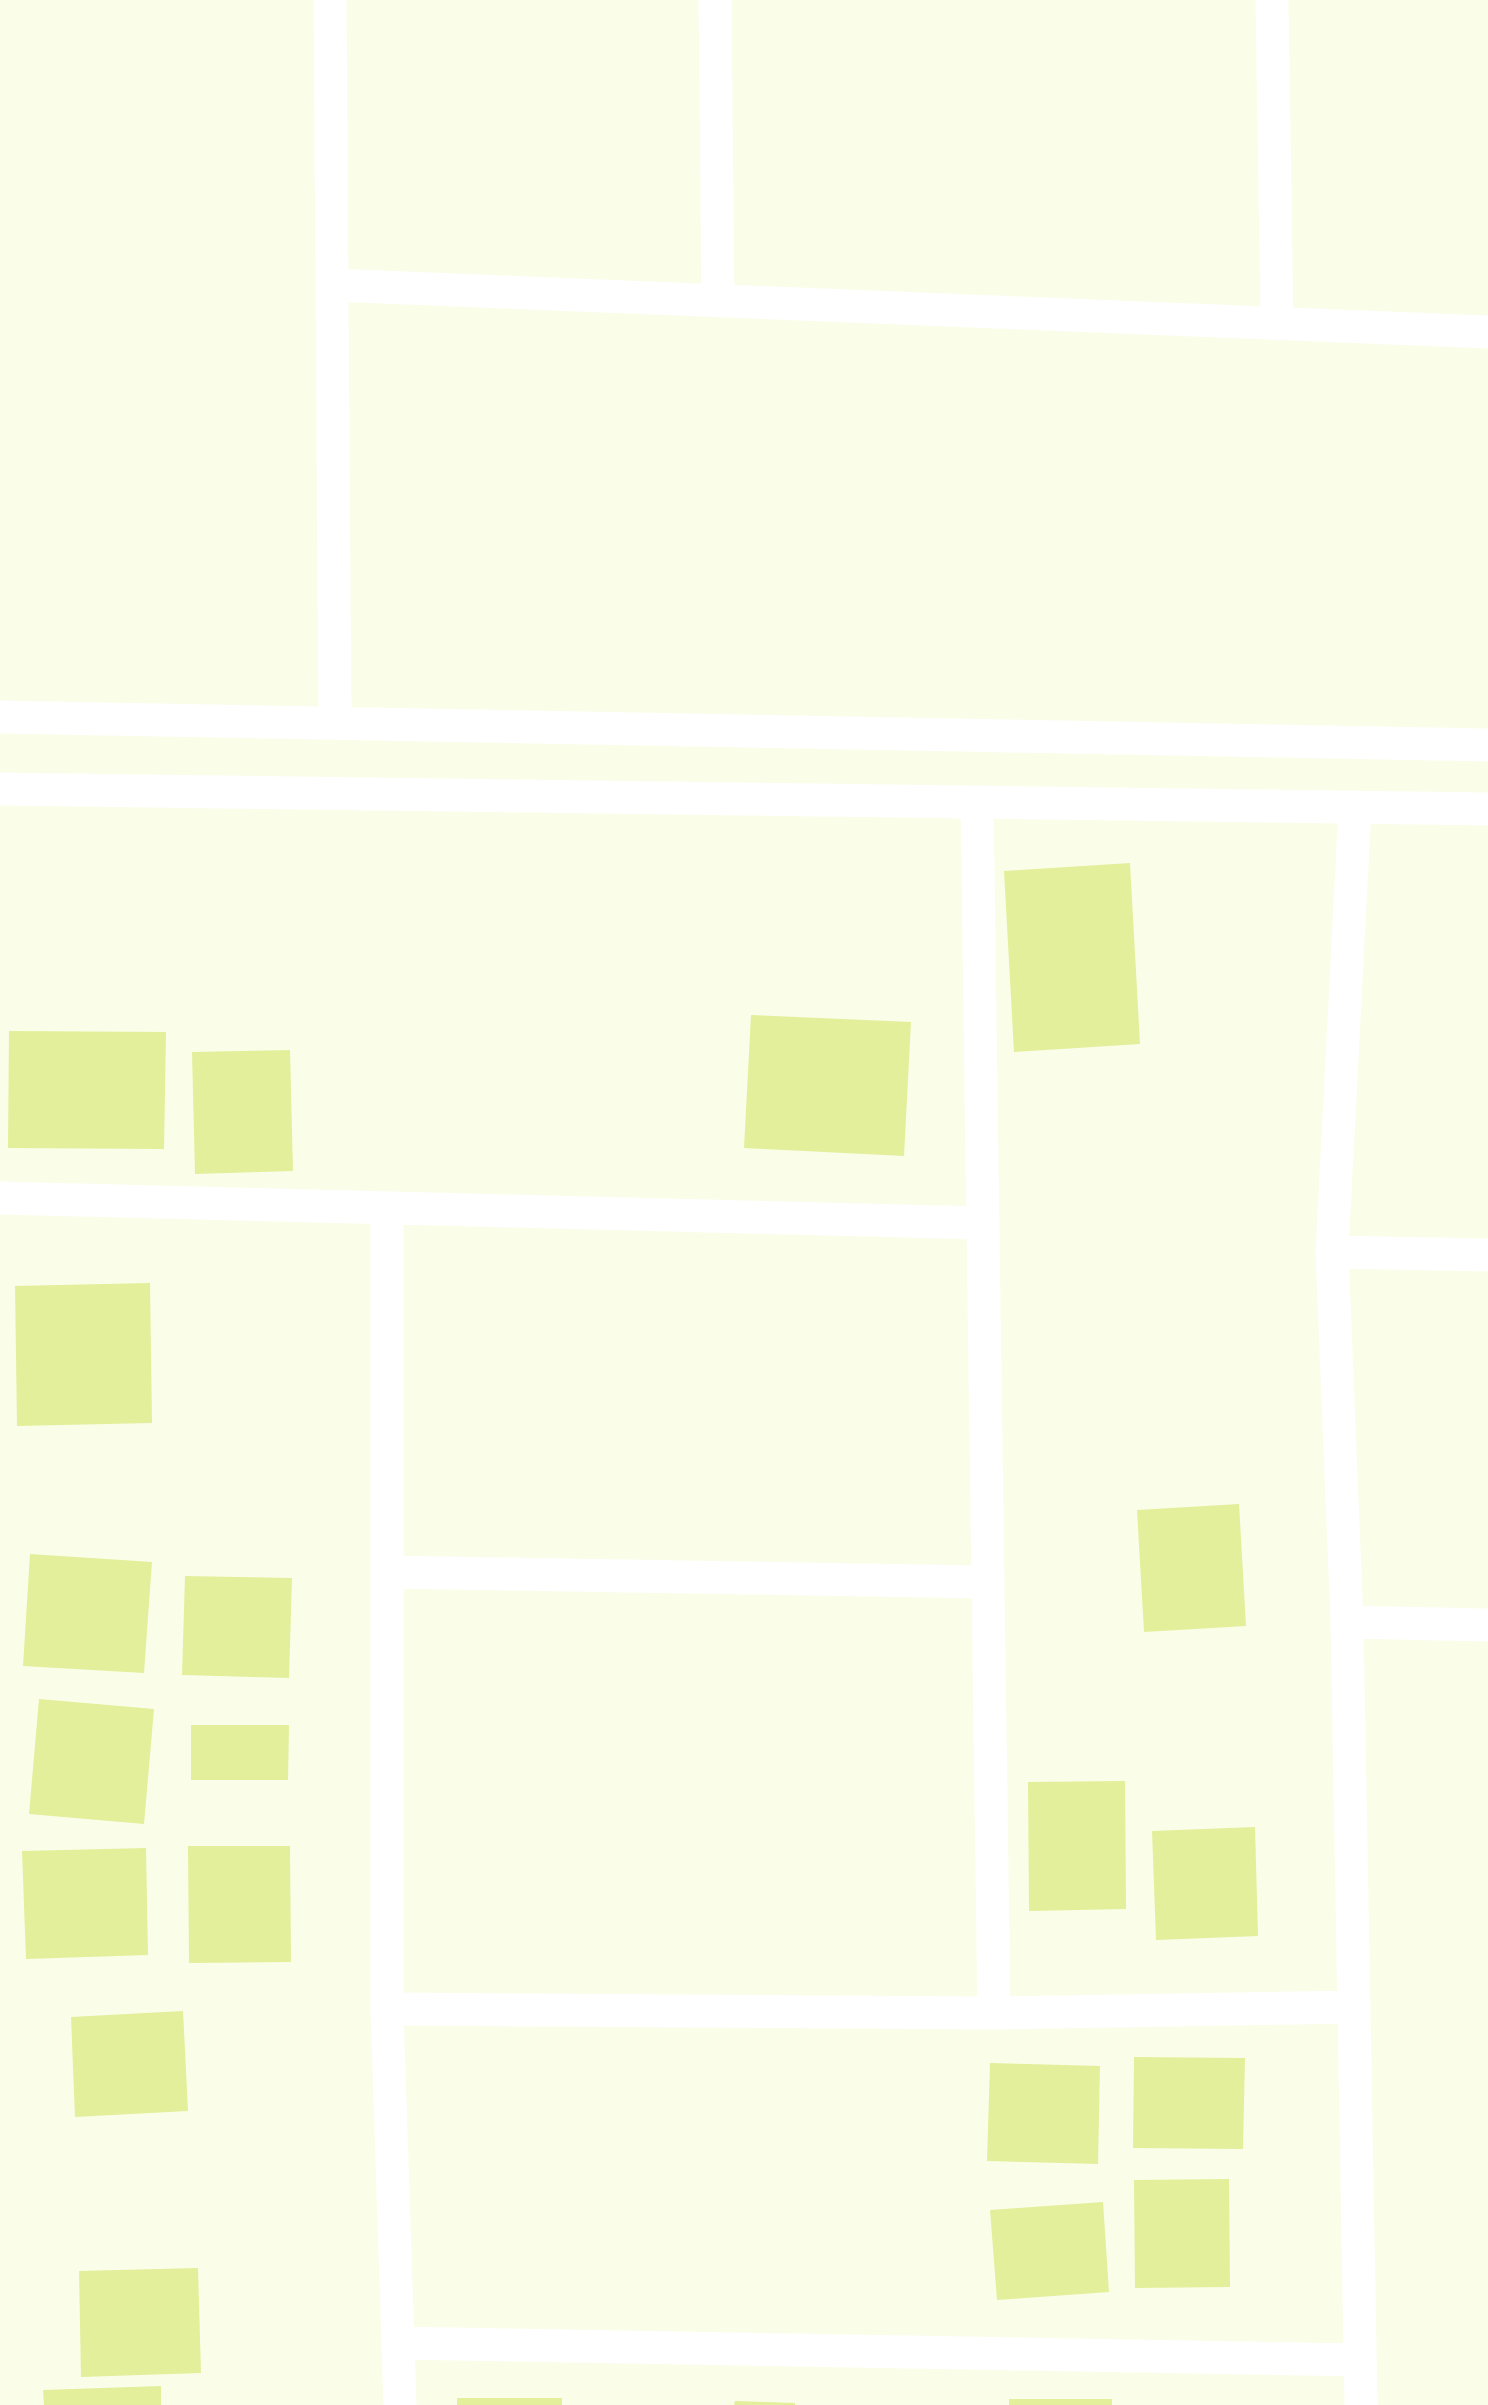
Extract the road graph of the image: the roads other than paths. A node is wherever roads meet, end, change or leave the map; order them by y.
1 (330, 0) edge
2 (715, 0) edge
3 (1272, 0) edge
4 (332, 285) junction
5 (718, 301) junction
6 (1277, 324) junction
7 (1488, 332) edge
8 (0, 717) edge
9 (335, 723) junction
10 (1488, 745) edge
11 (0, 789) edge
12 (977, 802) junction
13 (1354, 807) junction
14 (1488, 809) edge
15 (0, 1198) edge
16 (387, 1208) junction
17 (983, 1223) junction
18 (1332, 1252) junction
19 (1488, 1256) edge
20 (387, 1572) junction
21 (988, 1582) junction
22 (1347, 1622) junction
23 (1488, 1625) edge
24 (1354, 2007) junction
25 (387, 2009) junction
26 (994, 2013) junction
27 (398, 2343) junction
28 (1360, 2360) junction
29 (400, 2405) edge
30 (1361, 2405) edge

1 - 4 street
2 - 5 street
3 - 6 street
4 - 5 street
4 - 9 street
5 - 6 street
6 - 7 street
8 - 9 street
9 - 10 street
11 - 12 street
12 - 13 street
12 - 17 street
13 - 14 street
13 - 18 street
15 - 16 street
16 - 17 street
16 - 20 street
17 - 21 street
18 - 19 street
18 - 22 street
20 - 21 street
20 - 25 street
21 - 26 street
22 - 23 street
22 - 24 street
24 - 26 street
24 - 28 street
25 - 26 street
25 - 27 street
27 - 28 street
27 - 29 street
28 - 30 street

